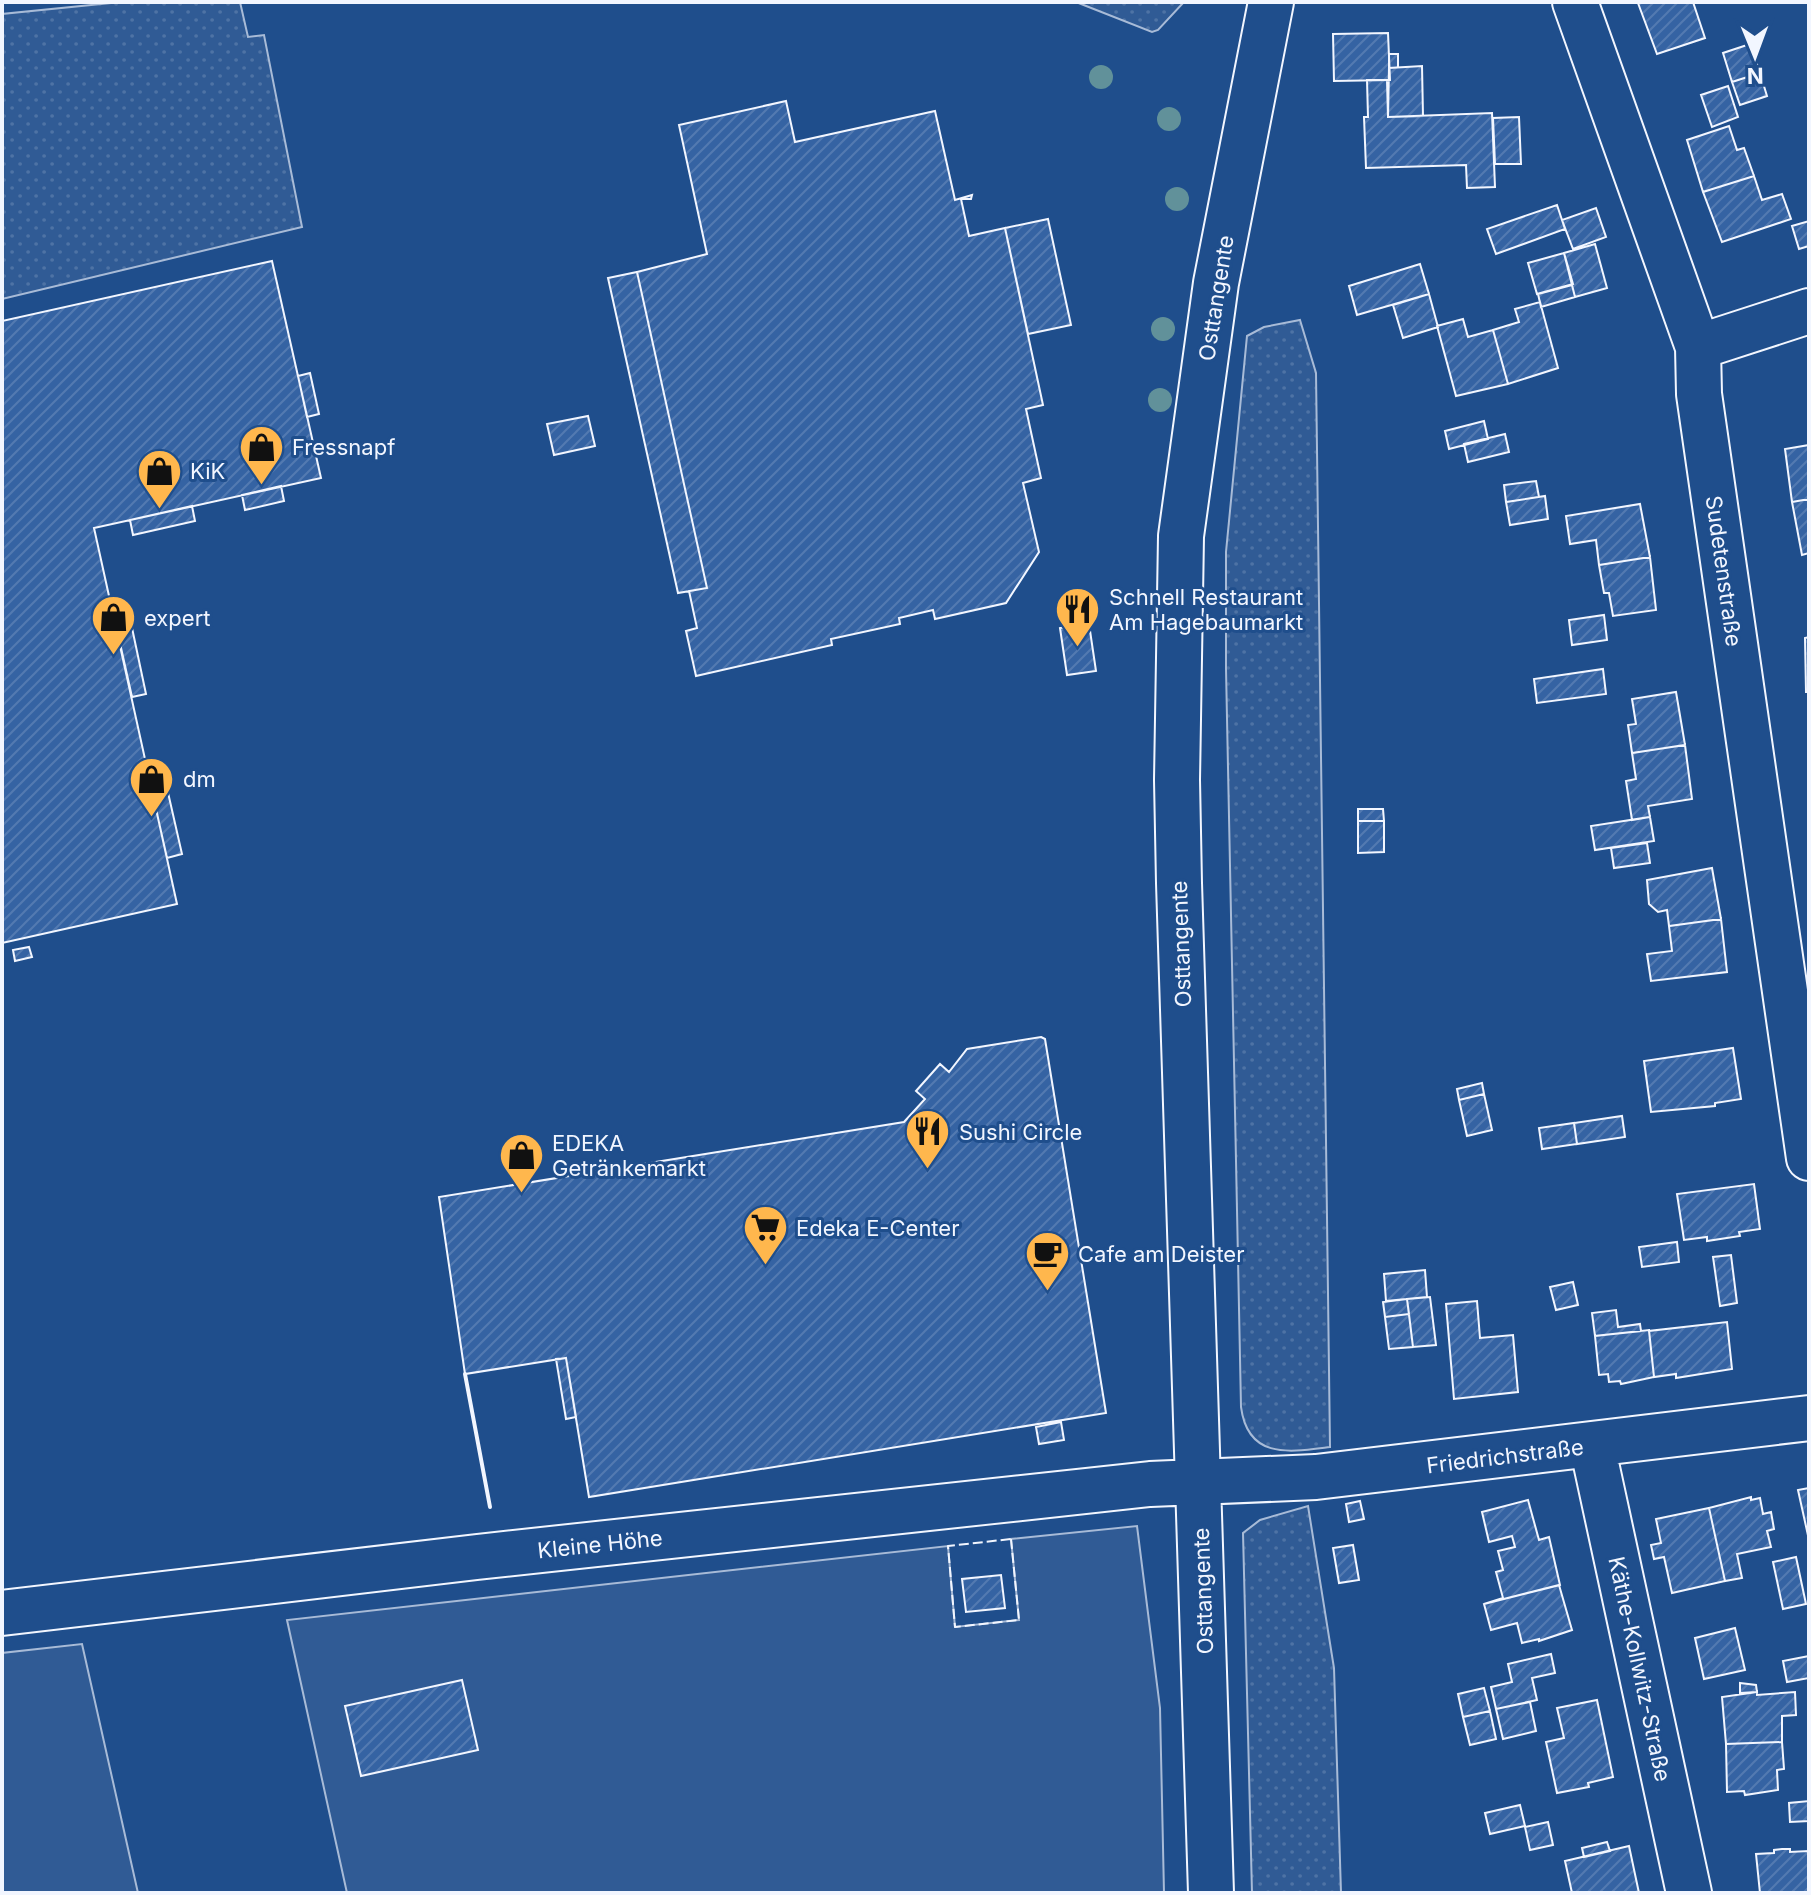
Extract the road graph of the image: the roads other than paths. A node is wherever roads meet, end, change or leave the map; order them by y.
1 (1271, 2) edge
2 (1575, 2) edge
3 (1809, 311) edge
4 (1698, 347) junction
5 (1809, 1158) edge
6 (1809, 1418) edge
7 (1592, 1445) junction
8 (1199, 1482) junction
9 (2, 1613) edge
10 (1211, 1893) edge
11 (1689, 1893) edge

1 - 8 street, Osttangente
2 - 4 street, Sudetenstraße
3 - 4 street
4 - 5 street, Sudetenstraße
6 - 7 street, Friedrichstraße
7 - 8 street, Friedrichstraße
7 - 11 street, Käthe-Kollwitz-Straße
8 - 9 street, Kleine Höhe
8 - 10 street, Osttangente

